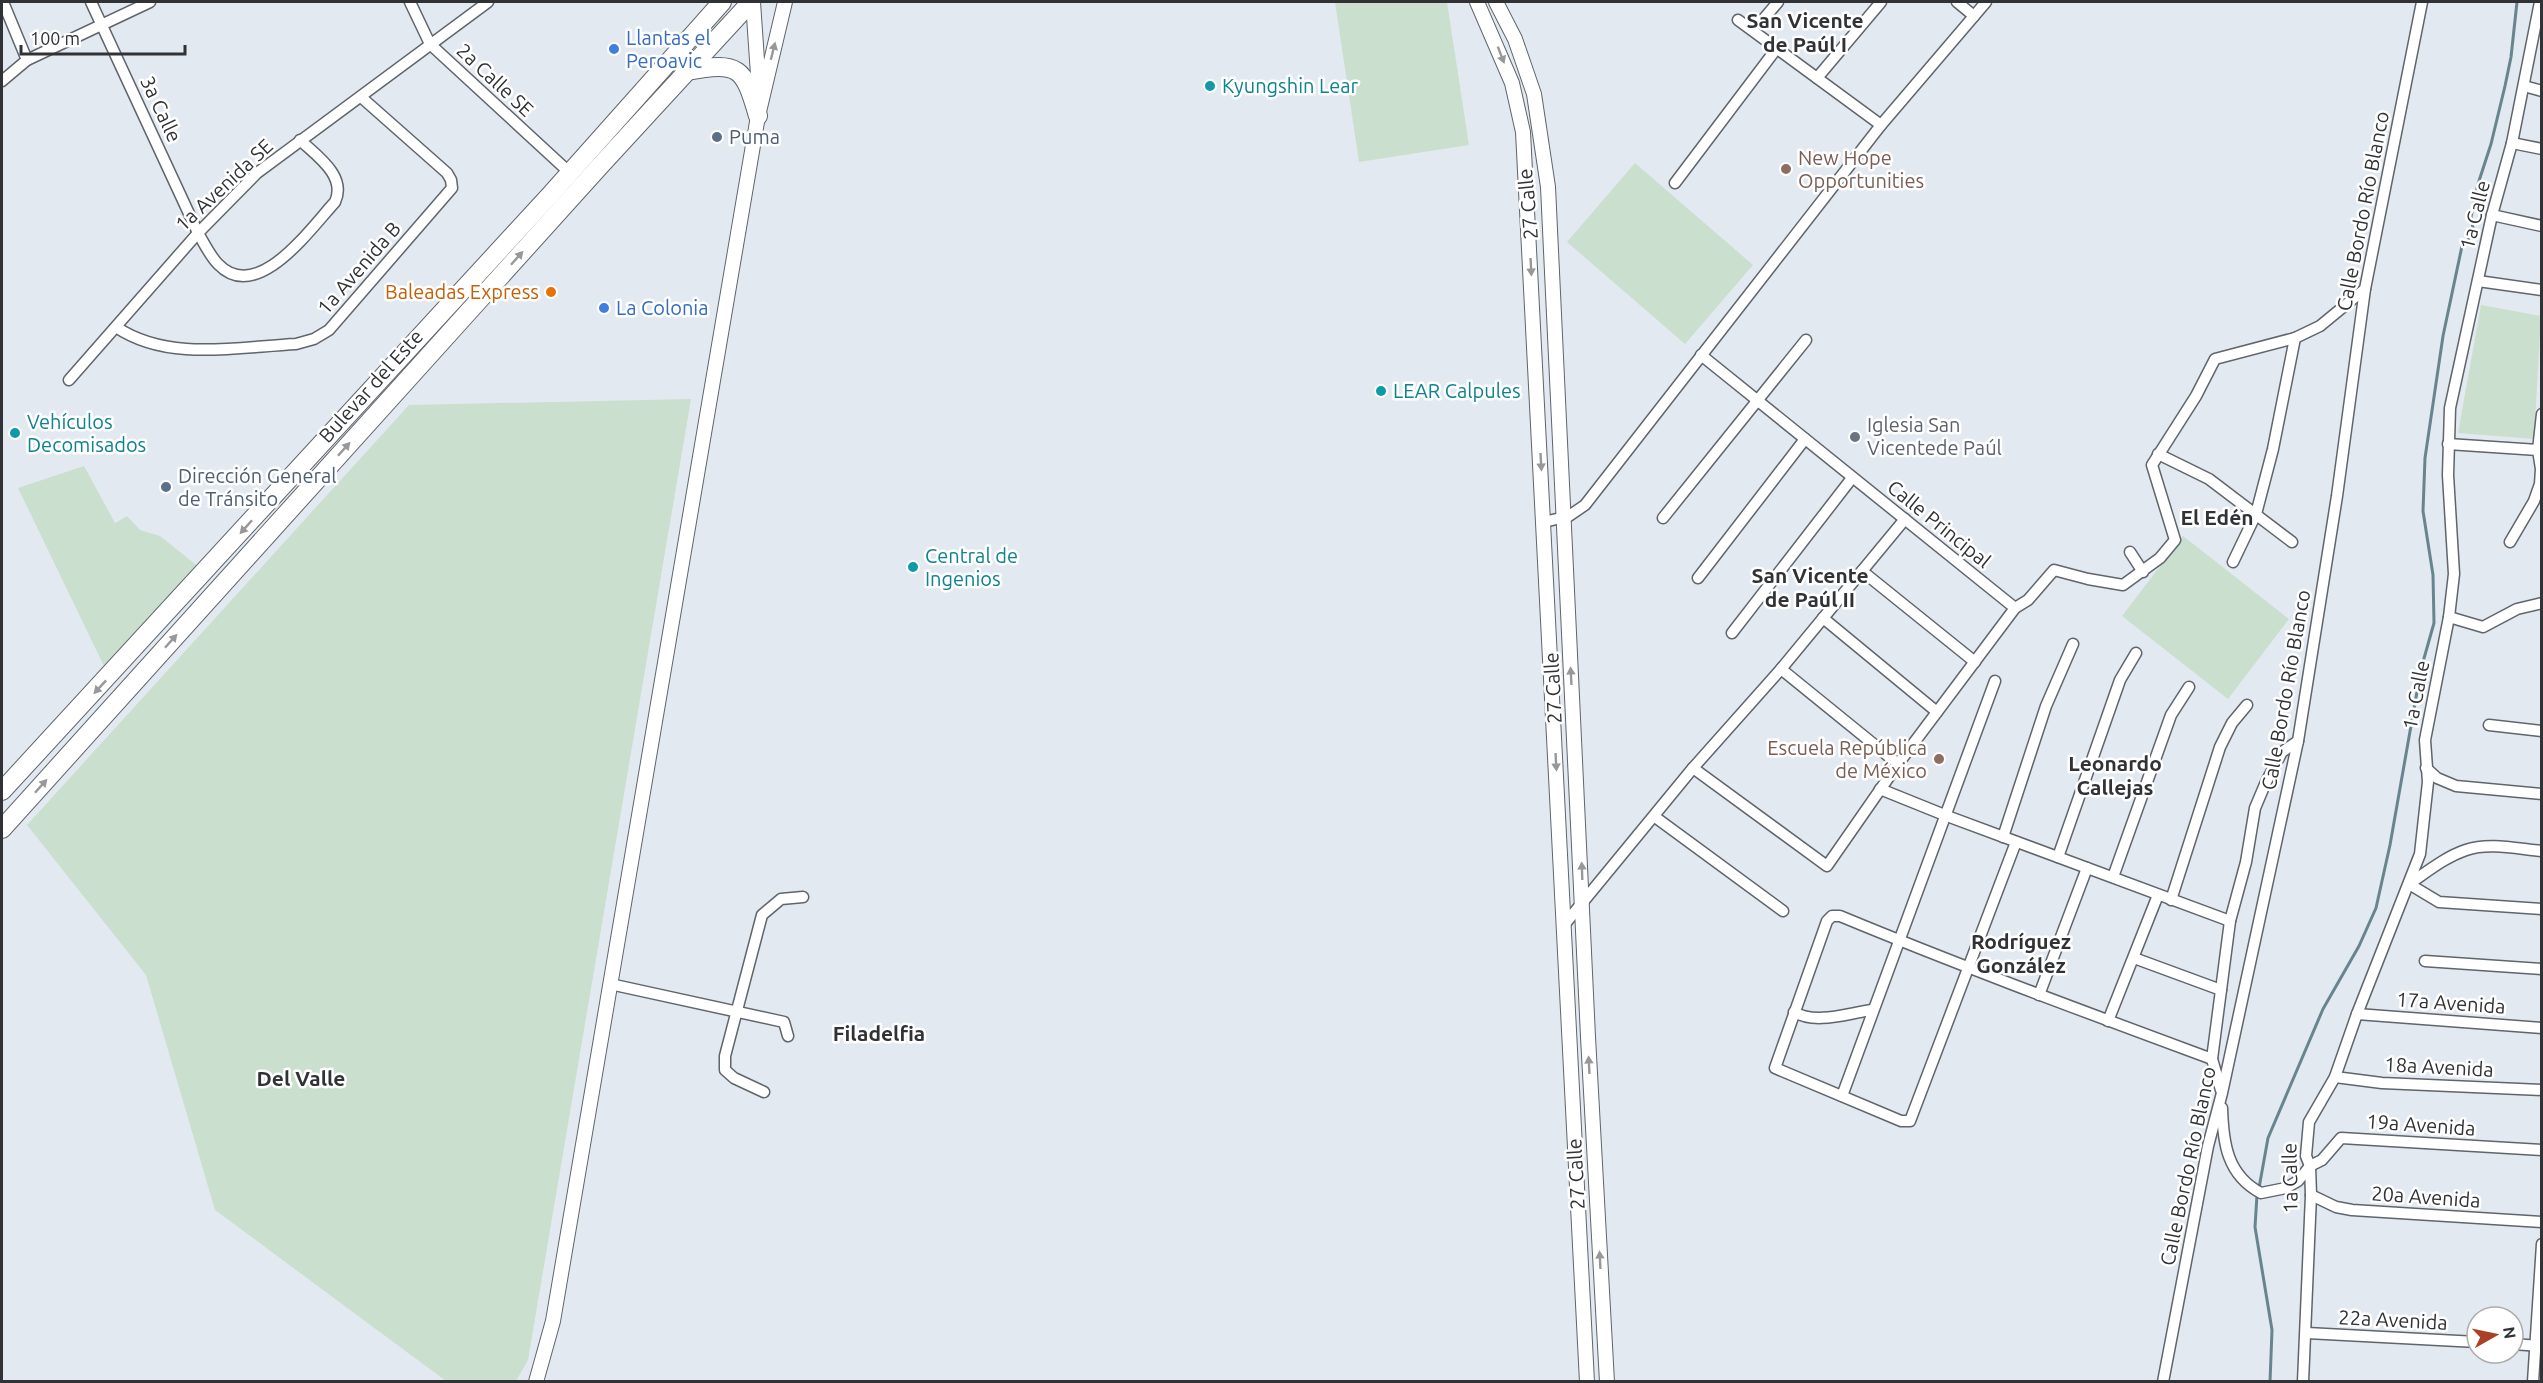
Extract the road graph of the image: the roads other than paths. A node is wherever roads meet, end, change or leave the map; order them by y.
1 (3, 2) edge
2 (91, 2) edge
3 (150, 2) edge
4 (410, 2) edge
5 (488, 2) edge
6 (722, 2) edge
7 (752, 2) edge
8 (785, 2) edge
9 (1477, 2) edge
10 (1496, 2) edge
11 (1778, 2) edge
12 (1881, 2) edge
13 (1957, 2) edge
14 (1986, 2) edge
15 (2422, 2) edge
16 (2540, 2) edge
17 (1974, 16) junction
18 (1738, 20) dead end
19 (1761, 22) dead end
20 (101, 23) junction
21 (2538, 34) edge
22 (430, 44) junction
23 (1777, 48) junction
24 (671, 59) junction
25 (27, 60) junction
26 (687, 71) junction
27 (1817, 78) junction
28 (2, 81) edge
29 (2524, 86) junction
30 (2541, 91) edge
31 (1514, 92) junction
32 (1534, 94) junction
33 (361, 97) junction
34 (759, 109) junction
35 (1881, 124) junction
36 (1542, 138) junction
37 (300, 140) junction
38 (1524, 140) junction
39 (2512, 143) junction
40 (2541, 149) edge
41 (599, 167) junction
42 (570, 173) junction
43 (1675, 183) dead end
44 (2492, 215) junction
45 (2541, 226) edge
46 (198, 232) junction
47 (2478, 281) junction
48 (2365, 289) junction
49 (2541, 290) edge
50 (116, 327) junction
51 (2295, 338) junction
52 (1806, 340) dead end
53 (1701, 355) junction
54 (69, 380) dead end
55 (1759, 401) junction
56 (2541, 414) edge
57 (1805, 439) junction
58 (2448, 444) junction
59 (2538, 450) junction
60 (2158, 454) junction
61 (1852, 478) junction
62 (2256, 514) junction
63 (1563, 518) junction
64 (1663, 518) dead end
65 (1905, 519) junction
66 (1544, 522) junction
67 (2292, 542) dead end
68 (2510, 542) dead end
69 (2130, 552) dead end
70 (2233, 562) dead end
71 (1862, 571) junction
72 (2143, 572) junction
73 (1698, 578) dead end
74 (2541, 603) edge
75 (2015, 608) junction
76 (2449, 617) junction
77 (1823, 618) junction
78 (1732, 633) dead end
79 (2073, 644) dead end
80 (2136, 653) dead end
81 (1975, 662) junction
82 (1781, 669) junction
83 (1995, 681) dead end
84 (2189, 687) dead end
85 (2247, 705) dead end
86 (1937, 712) junction
87 (2488, 725) dead end
88 (2541, 731) edge
89 (2298, 741) junction
90 (1898, 764) junction
91 (1693, 768) junction
92 (2426, 768) junction
93 (1880, 789) junction
94 (2, 791) edge
95 (2541, 794) edge
96 (1947, 816) junction
97 (1655, 817) junction
98 (2, 829) edge
99 (2003, 837) junction
100 (2016, 842) junction
101 (2541, 851) edge
102 (2058, 857) junction
103 (2087, 868) junction
104 (2113, 877) junction
105 (2409, 884) junction
106 (2158, 895) junction
107 (803, 897) dead end
108 (2171, 900) junction
109 (1583, 903) junction
110 (2541, 909) edge
111 (1783, 911) dead end
112 (2230, 921) junction
113 (1564, 925) junction
114 (1898, 940) junction
115 (2134, 958) junction
116 (2425, 961) dead end
117 (1968, 968) junction
118 (2541, 969) edge
119 (610, 984) junction
120 (2221, 990) junction
121 (2039, 995) junction
122 (1872, 1010) junction
123 (1794, 1012) junction
124 (736, 1013) junction
125 (2357, 1014) junction
126 (2108, 1021) junction
127 (2541, 1028) edge
128 (788, 1036) dead end
129 (2212, 1059) junction
130 (2336, 1077) junction
131 (2541, 1090) edge
132 (764, 1092) dead end
133 (2222, 1093) junction
134 (1842, 1096) junction
135 (2541, 1150) edge
136 (2310, 1166) junction
137 (2311, 1195) junction
138 (2541, 1222) edge
139 (2541, 1244) edge
140 (2541, 1263) edge
141 (1583, 1298) junction
142 (1602, 1302) junction
143 (2307, 1333) junction
144 (2465, 1341) edge
145 (2538, 1345) edge
146 (536, 1382) edge
147 (1587, 1382) edge
148 (1606, 1382) edge
149 (2163, 1382) edge
150 (2303, 1382) edge
151 (2533, 1382) edge

1 - 25 street
2 - 20 street, 3a Calle
3 - 20 street
4 - 22 street, 2a Calle SE
5 - 22 street, 1a Avenida SE
6 - 24 highway, Bulevar del Este
7 - 26 highway, Bulevar del Este
7 - 34 street
34 -> 8 street
9 -> 31 street, 27 Calle
10 - 32 street, 27 Calle
11 - 19 street
12 - 27 street
13 - 17 street
14 - 17 street
15 - 48 street, Calle Bordo Río Blanco
16 - 21 street, 1a Calle
17 - 35 street
18 - 23 street
20 - 25 street
20 - 46 street, 3a Calle
21 - 29 street, 1a Calle
22 - 33 street, 1a Avenida SE
22 - 42 street, 2a Calle SE
23 - 27 street
23 - 43 street
24 - 41 highway
24 - 42 highway, Bulevar del Este
25 - 28 street
26 - 34 highway
26 - 41 highway, Bulevar del Este
27 - 35 street
29 - 30 street
29 - 39 street, 1a Calle
31 - 32 street
31 - 38 street, 27 Calle
32 - 36 street, 27 Calle
33 - 37 street, 1a Avenida SE
33 - 50 street, 1a Avenida B
34 - 119 street
35 - 53 street
36 - 38 street
36 - 63 street, 27 Calle
37 - 46 street, 1a Avenida SE
37 - 46 street, 3a Calle
38 -> 66 street, 27 Calle
39 - 40 street
39 - 44 street, 1a Calle
98 -> 41 highway, Bulevar del Este
42 -> 94 highway, Bulevar del Este
44 - 45 street
44 - 47 street, 1a Calle
46 - 50 street, 1a Avenida SE
47 - 49 street
47 - 58 street, 1a Calle
48 - 51 street
48 - 89 street, Calle Bordo Río Blanco
50 - 54 street, 1a Avenida SE
51 - 60 street
51 - 62 street
52 - 55 street
53 - 55 street, Calle Principal
53 - 63 street
55 - 57 street, Calle Principal
55 - 64 street
56 - 59 street
57 - 61 street, Calle Principal
57 - 73 street
58 - 59 street
58 - 76 street, 1a Calle
59 - 68 street
60 - 62 street
60 - 72 street
61 - 65 street, Calle Principal
61 - 78 street
62 - 67 street
62 - 70 street
63 - 66 street
109 -> 63 street, 27 Calle
65 - 71 street
65 - 75 street, Calle Principal
66 -> 113 street, 27 Calle
69 - 72 street
71 - 77 street
71 - 81 street
72 - 75 street
74 - 76 street
75 - 81 street
76 - 92 street, 1a Calle
77 - 82 street
77 - 86 street
79 - 99 street
80 - 102 street
81 - 86 street
82 - 90 street
82 - 91 street
83 - 96 street
84 - 104 street
85 - 108 street
86 - 90 street
87 - 88 street
89 - 112 street
89 - 133 street, Calle Bordo Río Blanco
90 - 93 street
91 - 93 street
91 - 97 street
92 - 95 street
92 - 105 street, 1a Calle
93 - 96 street
96 - 99 street
96 - 114 street
97 - 109 street
97 - 111 street
99 - 100 street
100 - 102 street
100 - 117 street
101 - 105 street
102 - 103 street
103 - 104 street
103 - 121 street
104 - 106 street
105 - 110 street
105 - 125 street, 1a Calle
106 - 108 street
106 - 115 street
107 - 124 street
108 - 112 street
109 - 113 street
142 -> 109 street, 27 Calle
112 - 120 street
113 - 141 street, 27 Calle
114 - 117 street
114 - 122 street
114 - 123 street
115 - 120 street
115 - 126 street
116 - 118 street
117 - 121 street
117 - 134 street
119 - 124 street
119 - 146 street
120 - 129 street
121 - 126 street
122 - 123 street
122 - 134 street
123 - 134 street
124 - 128 street
124 - 132 street
125 - 127 street, 17a Avenida
125 - 130 street, 1a Calle
126 - 129 street
129 - 133 street
130 - 131 street, 18a Avenida
130 - 136 street, 1a Calle
133 - 136 street, 19a Avenida
133 - 149 street, Calle Bordo Río Blanco
135 - 136 street, 19a Avenida
136 - 137 street, 1a Calle
137 - 138 street, 20a Avenida
137 - 143 street, 1a Calle
139 - 140 street
140 - 145 street
141 - 142 street
141 - 147 street, 27 Calle
142 - 148 street, 27 Calle
143 - 144 street, 22a Avenida
143 - 150 street, 1a Calle
145 - 151 street

